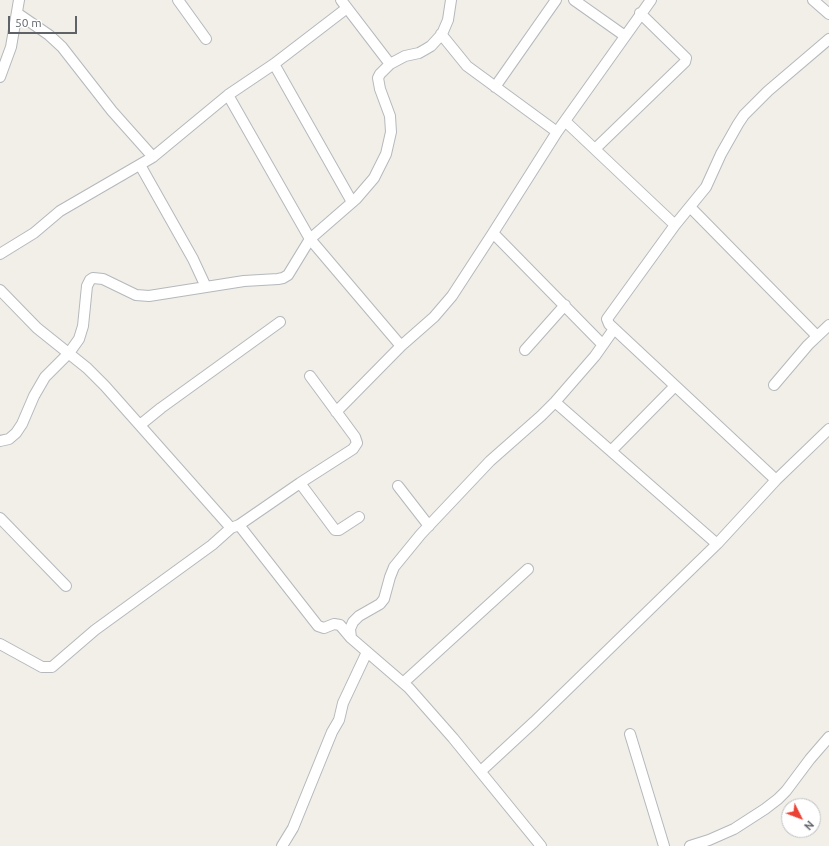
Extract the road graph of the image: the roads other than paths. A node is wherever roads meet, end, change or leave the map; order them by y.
1 (19, 0) edge
2 (178, 0) edge
3 (451, 0) edge
4 (556, 0) edge
5 (574, 0) edge
6 (651, 0) edge
7 (813, 0) edge
8 (344, 4) edge
9 (17, 13) junction
10 (640, 13) junction
11 (829, 14) edge
12 (441, 34) junction
13 (625, 36) junction
14 (206, 39) dead end
15 (829, 39) edge
16 (274, 64) junction
17 (390, 64) junction
18 (0, 77) edge
19 (495, 87) junction
20 (228, 96) junction
21 (565, 121) junction
22 (557, 132) junction
23 (594, 149) junction
24 (153, 157) junction
25 (140, 165) junction
26 (352, 202) junction
27 (690, 207) junction
28 (675, 225) junction
29 (493, 233) junction
30 (310, 239) junction
31 (0, 254) edge
32 (206, 287) junction
33 (0, 290) edge
34 (565, 306) junction
35 (280, 322) dead end
36 (829, 324) edge
37 (614, 329) junction
38 (817, 336) junction
39 (604, 345) junction
40 (401, 346) junction
41 (525, 350) dead end
42 (69, 353) junction
43 (310, 376) dead end
44 (774, 385) dead end
45 (675, 386) junction
46 (555, 402) junction
47 (336, 412) junction
48 (140, 425) junction
49 (829, 430) edge
50 (0, 442) edge
51 (611, 452) junction
52 (776, 480) junction
53 (300, 483) junction
54 (398, 486) dead end
55 (359, 516) dead end
56 (0, 518) edge
57 (429, 526) junction
58 (235, 527) junction
59 (717, 544) junction
60 (528, 569) dead end
61 (66, 586) dead end
62 (351, 638) junction
63 (0, 644) edge
64 (367, 652) junction
65 (403, 683) junction
66 (630, 734) dead end
67 (829, 737) edge
68 (480, 771) junction
69 (282, 846) edge
70 (542, 846) edge
71 (664, 846) edge
72 (690, 846) edge

1 - 9 street
2 - 14 street
3 - 12 street
4 - 19 street
5 - 13 street
6 - 10 street
7 - 11 street
8 - 16 street
8 - 17 street
9 - 18 street
9 - 24 street
10 - 13 street
10 - 23 street
12 - 17 street
12 - 19 street
13 - 21 street
15 - 27 street
16 - 20 street
16 - 26 street
17 - 26 street
19 - 22 street
20 - 24 street
20 - 30 street
21 - 22 street
21 - 23 street
22 - 29 street
23 - 28 street
24 - 25 street
25 - 31 street
25 - 32 street
26 - 30 street
27 - 28 street
27 - 38 street
28 - 37 street
29 - 34 street
29 - 40 street
30 - 32 street
30 - 40 street
32 - 42 street
33 - 42 street
34 - 39 street
34 - 41 street
35 - 48 street
36 - 38 street
37 - 39 street
37 - 45 street
38 - 44 street
39 - 46 street
40 - 47 street
42 - 48 street
42 - 50 street
43 - 47 street
45 - 51 street
45 - 52 street
46 - 51 street
46 - 57 street
47 - 53 street
48 - 58 street
49 - 52 street
51 - 59 street
52 - 59 street
53 - 55 street
53 - 58 street
54 - 57 street
56 - 61 street
57 - 62 street
58 - 62 street
58 - 63 street
59 - 68 street
60 - 65 street
62 - 64 street
64 - 65 street
64 - 69 street
65 - 68 street
66 - 71 street
67 - 72 street
68 - 70 street

